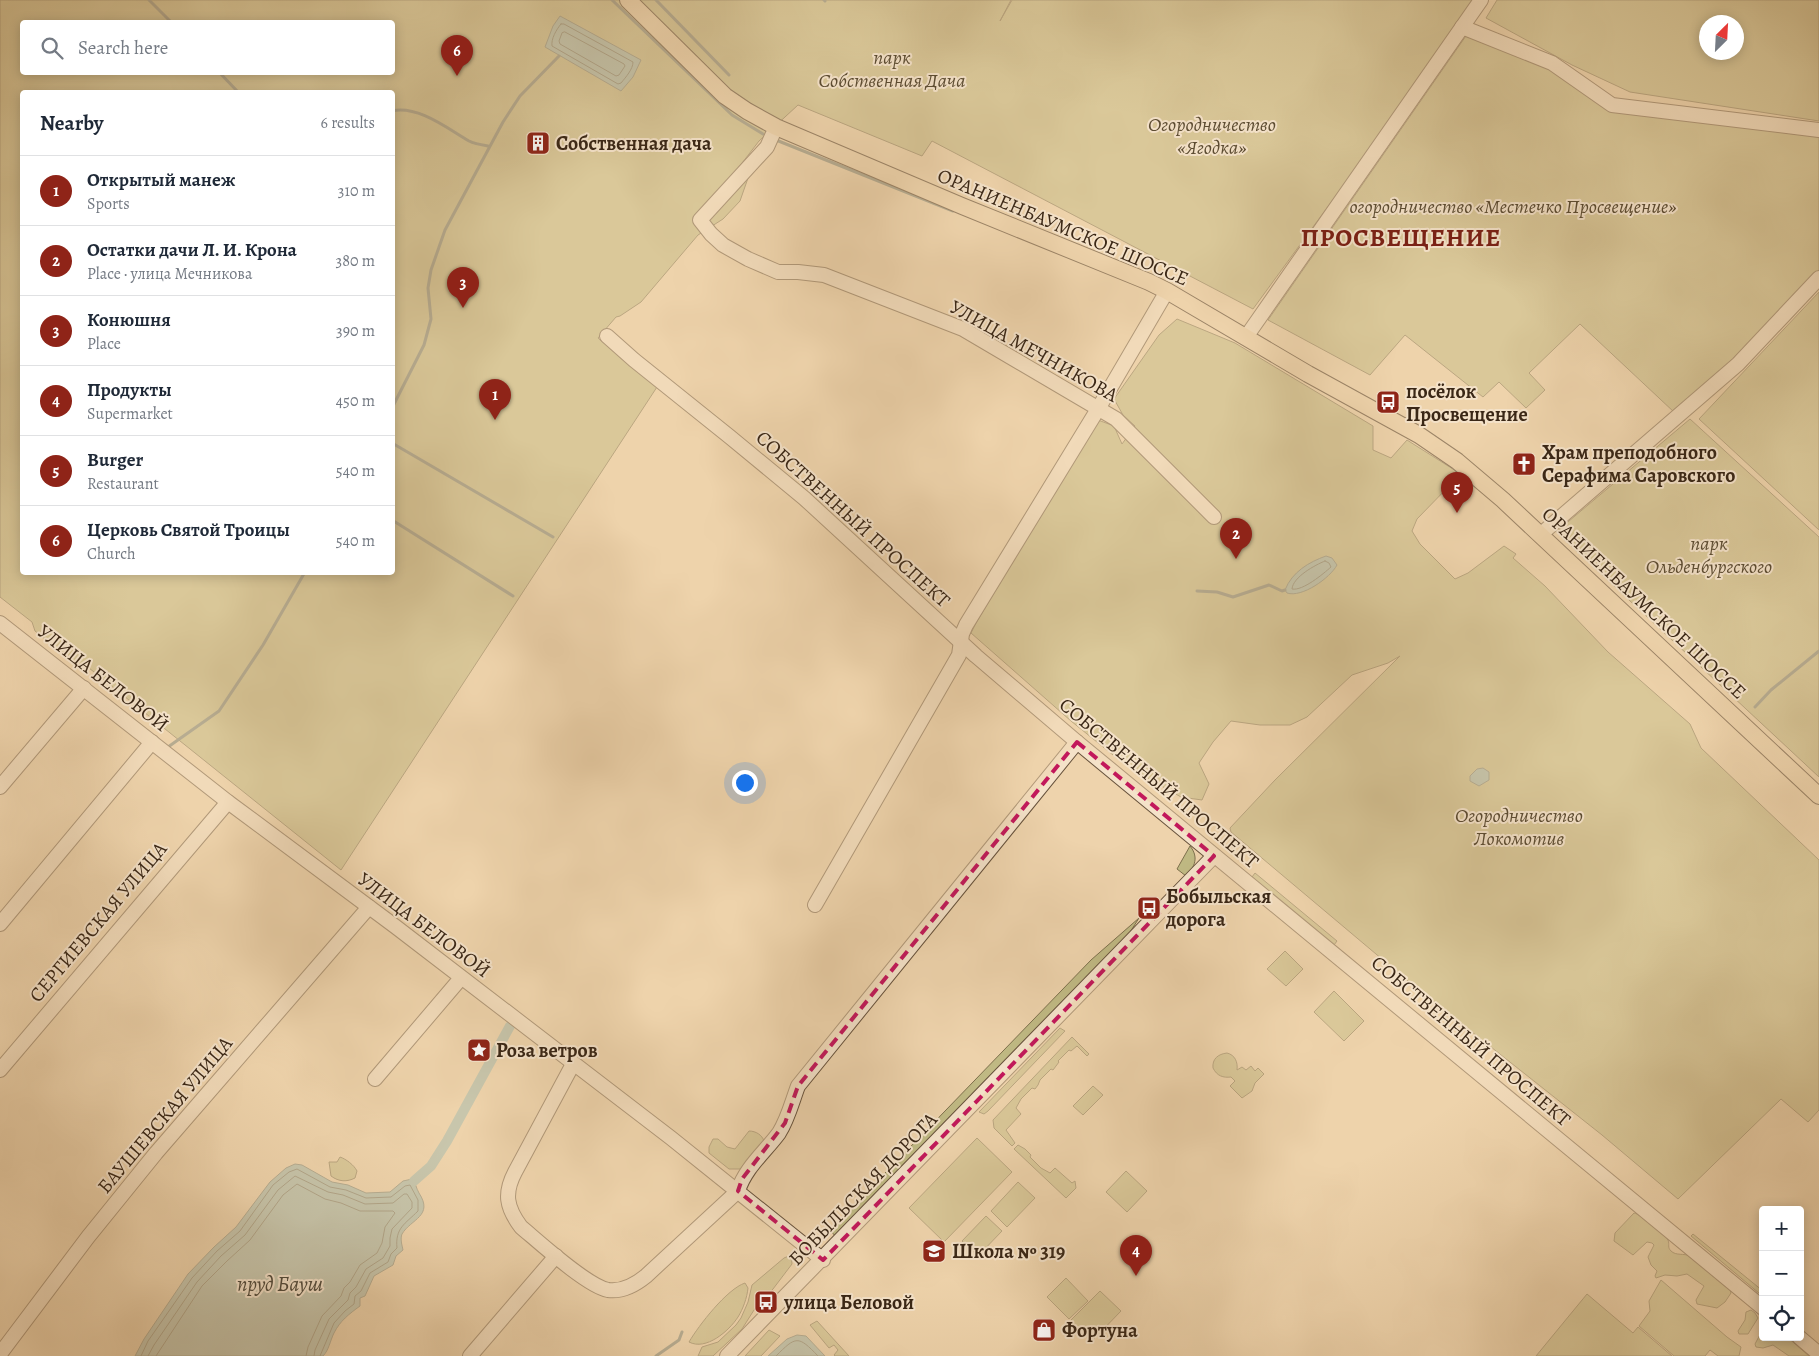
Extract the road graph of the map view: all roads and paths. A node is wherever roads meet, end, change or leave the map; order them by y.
1 (628, 0) edge
2 (1481, 0) edge
3 (1462, 27) junction
4 (776, 127) junction
5 (1819, 130) edge
6 (1819, 278) edge
7 (1167, 291) junction
8 (608, 336) dead end
9 (1246, 337) junction
10 (1098, 409) junction
11 (1214, 517) dead end
12 (1540, 535) junction
13 (0, 623) edge
14 (961, 642) junction
15 (84, 688) junction
16 (152, 742) junction
17 (1077, 742) junction
18 (0, 786) edge
19 (1819, 796) edge
20 (228, 802) junction
21 (1214, 856) junction
22 (816, 905) dead end
23 (369, 907) junction
24 (0, 924) edge
25 (461, 978) junction
26 (573, 1064) junction
27 (0, 1070) edge
28 (375, 1079) dead end
29 (738, 1191) junction
30 (556, 1256) junction
31 (822, 1260) junction
32 (1759, 1305) edge
33 (1804, 1341) edge
34 (0, 1354) edge
35 (1819, 1354) edge
36 (470, 1356) edge
37 (727, 1356) edge

1 - 4 main road, ОРАНИЕНБАУМСКОЕ ШОССЕ
2 - 3 street
3 - 5 street
3 - 9 street
4 - 7 main road, ОРАНИЕНБАУМСКОЕ ШОССЕ
4 - 10 street, УЛИЦА МЕЧНИКОВА
6 - 12 street
7 - 9 main road, ОРАНИЕНБАУМСКОЕ ШОССЕ
7 - 10 street
8 - 14 street, СОБСТВЕННЫЙ ПРОСПЕКТ
9 - 12 main road, ОРАНИЕНБАУМСКОЕ ШОССЕ
10 - 11 street, УЛИЦА МЕЧНИКОВА
10 - 14 street
12 - 19 main road, ОРАНИЕНБАУМСКОЕ ШОССЕ
13 - 15 street, УЛИЦА БЕЛОВОЙ
14 - 17 street, СОБСТВЕННЫЙ ПРОСПЕКТ
14 - 22 street
15 - 16 street, УЛИЦА БЕЛОВОЙ
15 - 18 street
16 - 20 street, УЛИЦА БЕЛОВОЙ
16 - 24 street
17 - 21 street, СОБСТВЕННЫЙ ПРОСПЕКТ
17 - 29 street
20 - 23 street, УЛИЦА БЕЛОВОЙ
20 - 27 street, СЕРГИЕВСКАЯ УЛИЦА
21 - 31 street, БОБЫЛЬСКАЯ ДОРОГА
21 - 32 street, СОБСТВЕННЫЙ ПРОСПЕКТ
23 - 25 street, УЛИЦА БЕЛОВОЙ
23 - 34 street, БАУШЕВСКАЯ УЛИЦА
25 - 26 street, УЛИЦА БЕЛОВОЙ
25 - 28 street
26 - 29 street, УЛИЦА БЕЛОВОЙ
26 - 30 street
29 - 30 street
29 - 31 street, УЛИЦА БЕЛОВОЙ
30 - 36 street
31 - 37 street, БОБЫЛЬСКАЯ ДОРОГА
33 - 35 street

